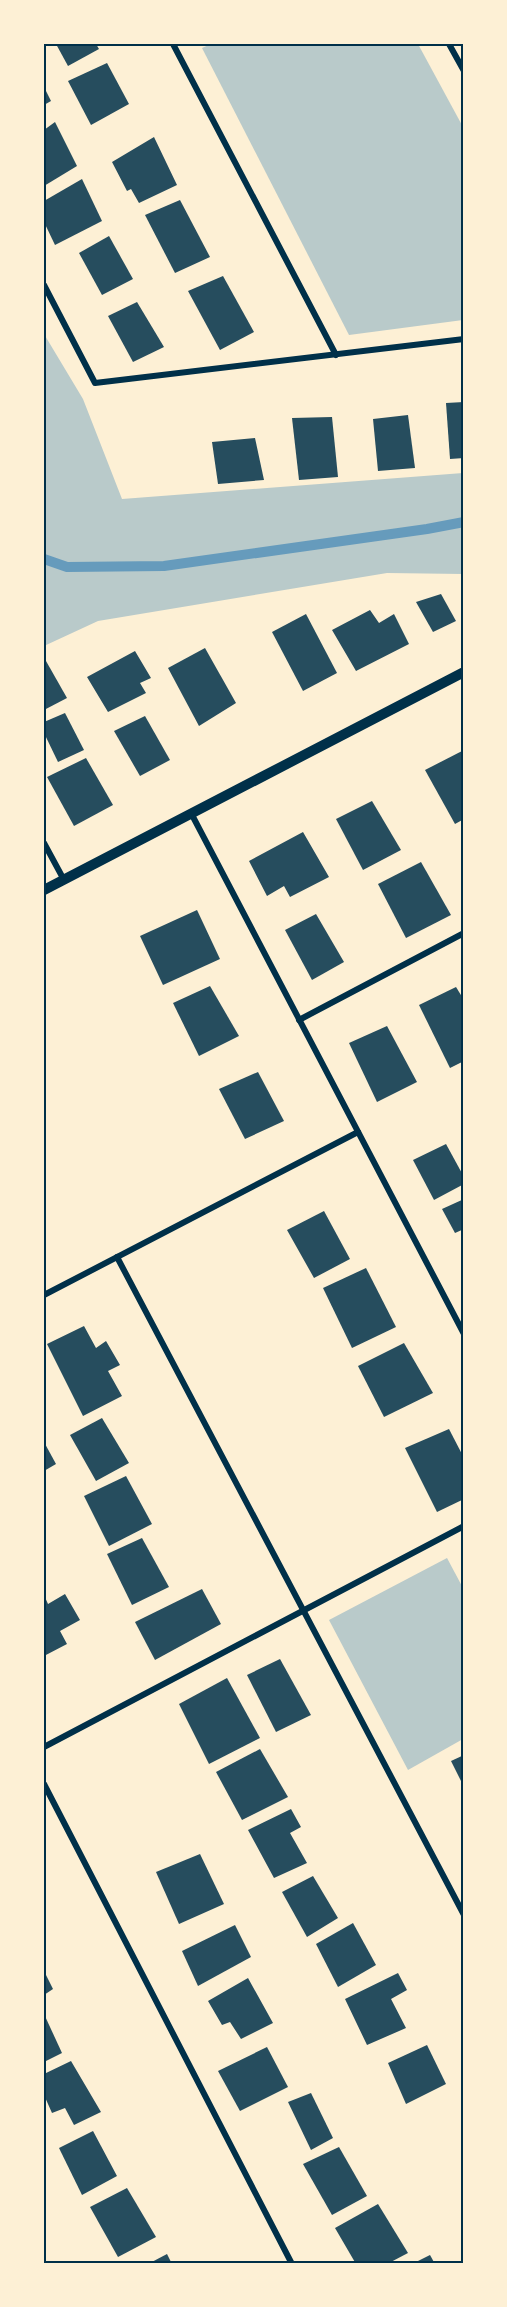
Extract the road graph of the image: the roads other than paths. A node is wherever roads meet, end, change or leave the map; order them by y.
1 (173, 44) edge
2 (448, 44) edge
3 (464, 71) edge
4 (44, 285) edge
5 (464, 339) edge
6 (336, 355) junction
7 (464, 672) edge
8 (191, 813) junction
9 (44, 843) edge
10 (64, 880) junction
11 (44, 890) edge
12 (464, 933) edge
13 (299, 1020) junction
14 (358, 1132) junction
15 (117, 1257) junction
16 (44, 1295) edge
17 (464, 1334) edge
18 (464, 1526) edge
19 (304, 1610) junction
20 (44, 1747) edge
21 (44, 1784) edge
22 (464, 1915) edge
23 (292, 2264) edge

1 - 6 street
2 - 3 street
4 - 6 street
5 - 6 street
7 - 8 street
8 - 10 street
8 - 13 street
9 - 10 street
10 - 11 street
12 - 13 street
13 - 14 street
14 - 15 street
14 - 17 street
15 - 16 street
15 - 19 street
18 - 19 street
19 - 20 street
19 - 22 street
21 - 23 street

